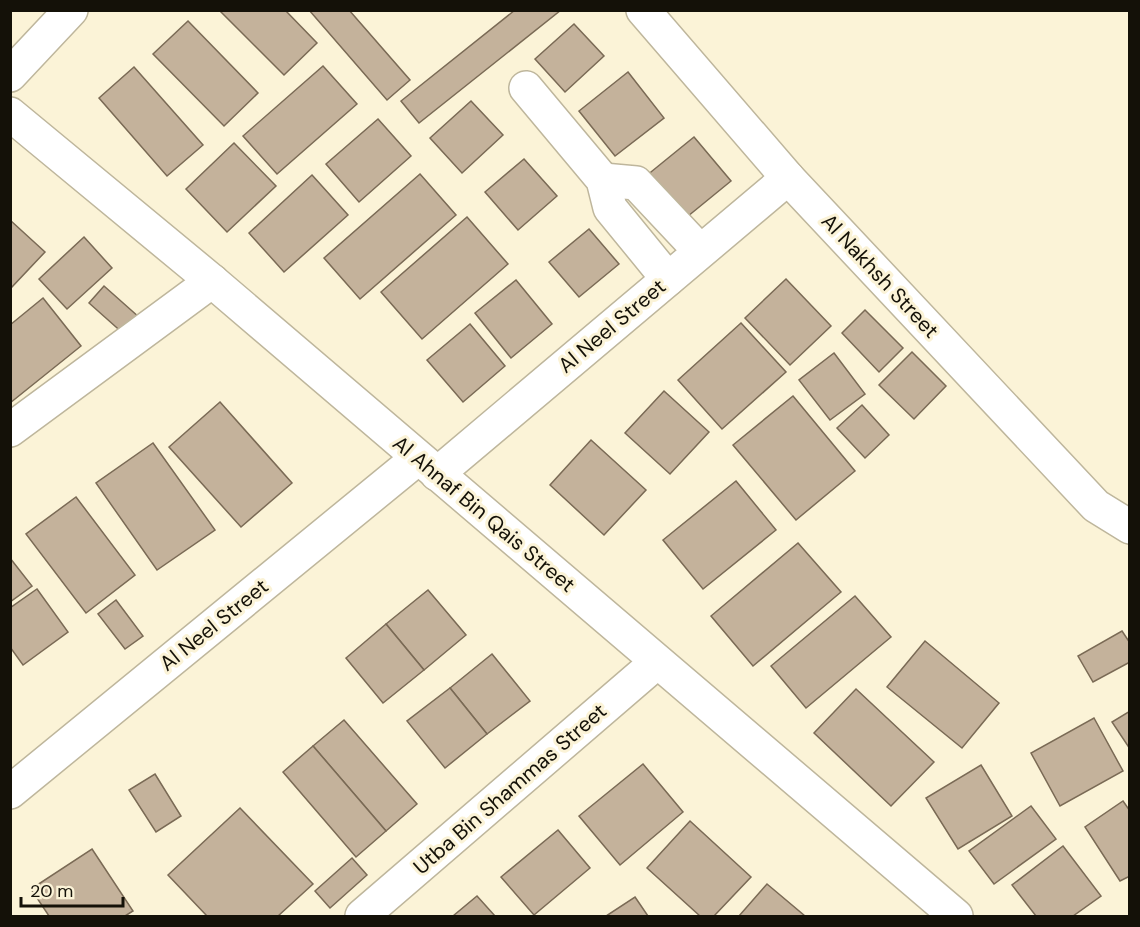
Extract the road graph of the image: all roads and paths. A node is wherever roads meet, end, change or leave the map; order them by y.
1 (71, 10) edge
2 (643, 10) edge
3 (10, 75) edge
4 (526, 88) dead end
5 (10, 114) edge
6 (788, 178) junction
7 (603, 180) junction
8 (700, 251) junction
9 (668, 279) junction
10 (212, 281) junction
11 (10, 430) edge
12 (427, 466) junction
13 (1130, 527) edge
14 (657, 662) junction
15 (10, 792) edge
16 (362, 916) edge
17 (955, 916) edge

1 - 3 street
2 - 6 street, Al Nakhsh Street
4 - 7 street
5 - 10 street, Al Ahnaf Bin Qais Street
6 - 8 street, Al Neel Street
6 - 13 street, Al Nakhsh Street
7 - 8 street
7 - 9 street
8 - 9 street, Al Neel Street
9 - 12 street, Al Neel Street
10 - 11 street
10 - 12 street, Al Ahnaf Bin Qais Street
12 - 14 street, Al Ahnaf Bin Qais Street
12 - 15 street, Al Neel Street
14 - 16 street, Utba Bin Shammas Street
14 - 17 street, Al Ahnaf Bin Qais Street

